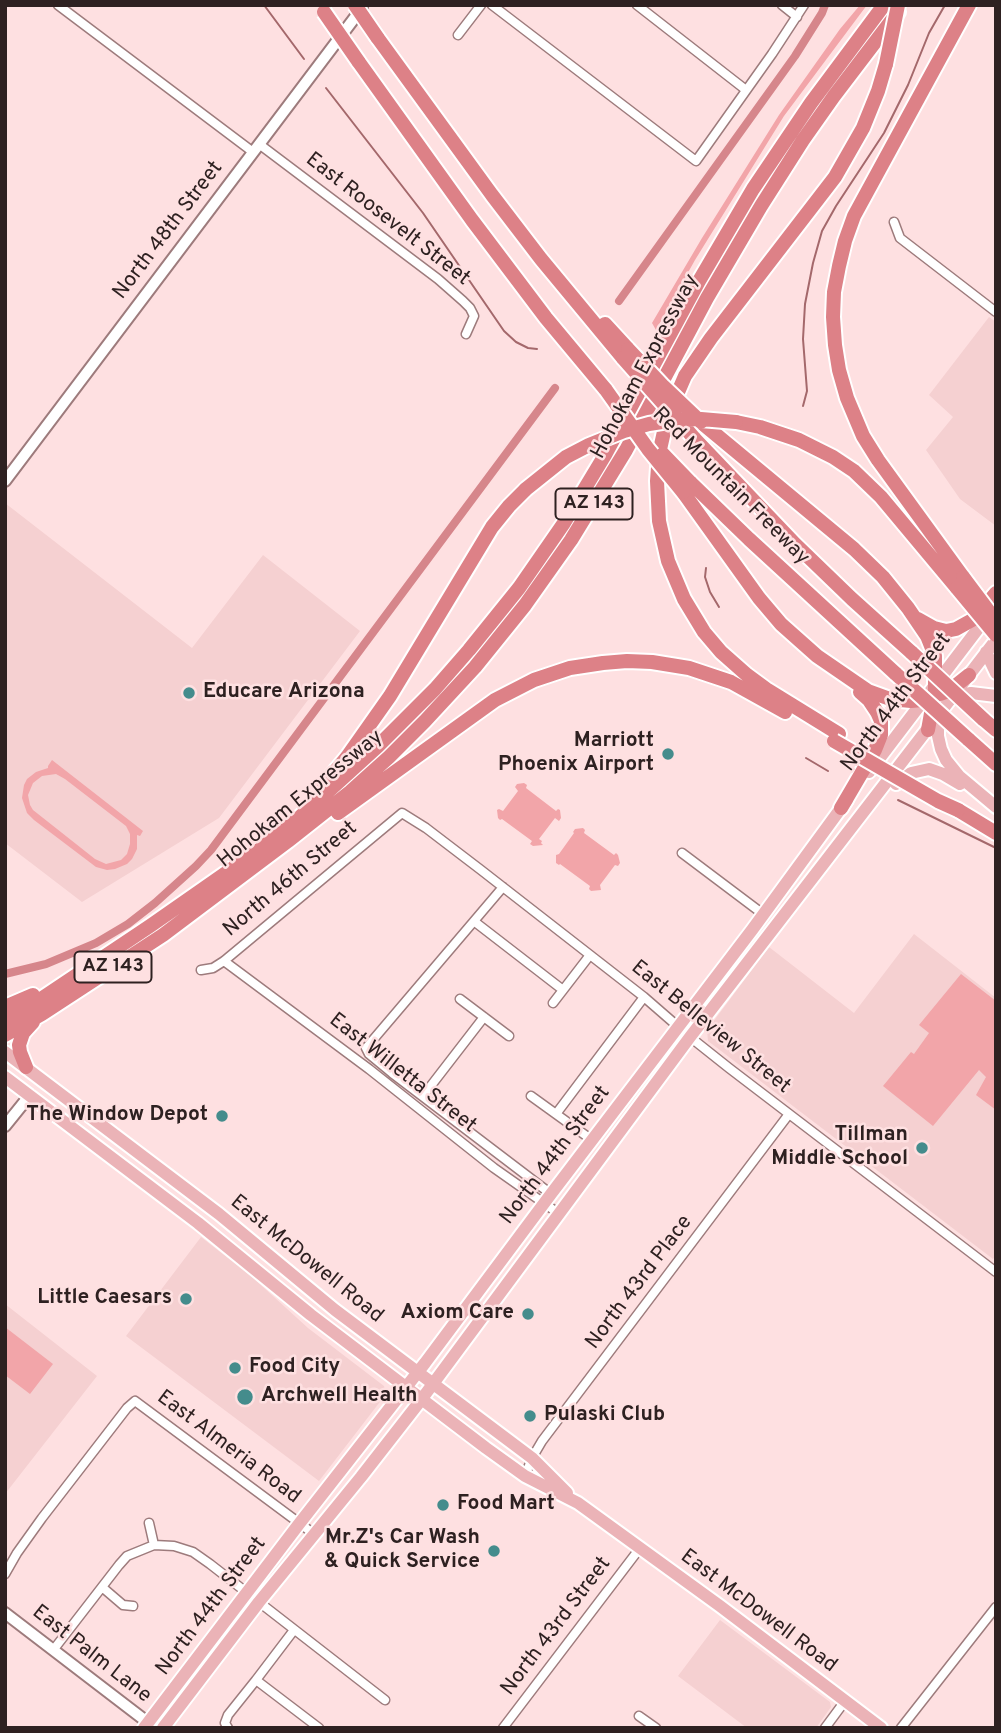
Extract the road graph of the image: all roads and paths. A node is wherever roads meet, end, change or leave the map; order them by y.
1 (58, 5) edge
2 (355, 5) edge
3 (363, 5) edge
4 (481, 5) edge
5 (492, 5) edge
6 (637, 5) edge
7 (782, 5) edge
8 (804, 5) edge
9 (884, 5) edge
10 (898, 5) edge
11 (904, 5) edge
12 (970, 5) edge
13 (322, 9) edge
14 (797, 17) junction
15 (458, 35) dead end
16 (746, 90) junction
17 (256, 148) junction
18 (894, 222) dead end
19 (996, 312) edge
20 (466, 334) dead end
21 (625, 354) junction
22 (5, 481) edge
23 (686, 487) junction
24 (960, 582) junction
25 (996, 593) edge
26 (996, 605) edge
27 (908, 608) junction
28 (996, 621) edge
29 (996, 638) edge
30 (986, 652) junction
31 (828, 663) junction
32 (996, 673) edge
33 (969, 675) joint
34 (996, 696) edge
35 (937, 699) junction
36 (928, 730) joint
37 (996, 730) edge
38 (836, 737) junction
39 (996, 764) edge
40 (841, 808) junction
41 (996, 808) edge
42 (402, 813) joint
43 (862, 815) junction
44 (996, 833) edge
45 (682, 853) dead end
46 (216, 881) junction
47 (503, 887) junction
48 (787, 910) junction
49 (763, 914) junction
50 (185, 920) junction
51 (475, 922) junction
52 (590, 955) junction
53 (225, 961) junction
54 (85, 969) junction
55 (201, 970) dead end
56 (730, 985) junction
57 (563, 990) junction
58 (644, 998) junction
59 (460, 999) dead end
60 (553, 1003) dead end
61 (5, 1007) edge
62 (42, 1014) junction
63 (484, 1017) junction
64 (5, 1023) edge
65 (678, 1026) junction
66 (5, 1035) edge
67 (509, 1036) dead end
68 (690, 1037) junction
69 (5, 1052) edge
70 (26, 1067) junction
71 (5, 1077) edge
72 (30, 1095) junction
73 (423, 1096) junction
74 (531, 1096) dead end
75 (74, 1105) junction
76 (86, 1113) junction
77 (556, 1114) junction
78 (789, 1114) junction
79 (5, 1126) edge
80 (76, 1130) junction
81 (592, 1140) junction
82 (144, 1157) junction
83 (141, 1180) junction
84 (547, 1199) junction
85 (558, 1213) junction
86 (245, 1235) junction
87 (261, 1249) junction
88 (233, 1251) junction
89 (251, 1266) junction
90 (996, 1272) edge
91 (418, 1372) junction
92 (433, 1384) junction
93 (406, 1388) junction
94 (421, 1399) junction
95 (532, 1458) junction
96 (525, 1476) junction
97 (578, 1503) junction
98 (149, 1523) dead end
99 (299, 1524) junction
100 (314, 1534) junction
101 (154, 1545) junction
102 (640, 1548) junction
103 (5, 1574) edge
104 (102, 1587) junction
105 (247, 1592) junction
106 (260, 1602) junction
107 (132, 1606) dead end
108 (996, 1607) edge
109 (5, 1613) edge
110 (294, 1630) junction
111 (54, 1649) junction
112 (256, 1680) junction
113 (385, 1700) dead end
114 (845, 1701) junction
115 (639, 1716) dead end
116 (148, 1726) edge
117 (163, 1728) edge
118 (228, 1728) edge
119 (319, 1728) edge
120 (503, 1728) edge
121 (656, 1728) edge
122 (825, 1728) edge
123 (881, 1728) edge
124 (901, 1728) edge

1 - 17 street, East Roosevelt Street
2 - 21 highway, bridge
3 - 17 street, North 48th Street
4 - 15 street
5 - 16 street
6 - 16 street
7 - 14 street
8 - 14 street
9 - 46 highway, Hohokam Expressway / AZ 143
10 - 38 highway, bridge
11 - 50 highway, Hohokam Expressway / AZ 143
12 - 24 highway
13 - 23 highway, bridge
14 - 16 street
17 - 20 street, East Roosevelt Street
17 - 22 street, North 48th Street
18 - 19 street
21 - 27 highway, bridge
21 - 37 highway, Red Mountain Freeway, bridge
23 - 31 highway
23 - 39 highway, Red Mountain Freeway, bridge
24 - 28 highway, bridge
24 - 29 highway, bridge
24 - 46 highway, bridge
25 - 27 highway
26 - 35 main road, North 44th Street
27 - 35 highway
29 - 30 main road, North 44th Street
30 - 32 main road
30 - 33 main road, North 44th Street
31 - 35 highway
31 - 40 highway
33 - 35 highway
34 - 35 main road
35 - 36 highway
35 - 40 main road, North 44th Street
35 - 41 main road
36 - 43 main road, North 44th Street
38 - 44 highway, bridge
38 - 50 highway
40 - 49 main road, North 44th Street
41 - 43 main road
42 - 47 street, East Belleview Street
42 - 53 street, North 46th Street
43 - 48 main road, North 44th Street
45 - 49 street
46 - 54 highway, Hohokam Expressway / AZ 143
47 - 51 street
47 - 52 street, East Belleview Street
48 - 49 main road
48 - 56 main road, North 44th Street
49 - 56 main road
49 - 65 main road, North 44th Street
50 - 62 highway, Hohokam Expressway / AZ 143
51 - 57 street
51 - 73 street
52 - 57 street
52 - 58 street, East Belleview Street
53 - 55 street, North 46th Street
53 - 84 street, East Willetta Street
54 - 61 highway
54 - 64 highway, Hohokam Expressway / AZ 143
56 - 68 main road, North 44th Street
57 - 60 street
58 - 65 street, East Belleview Street
58 - 77 street
59 - 63 street
62 - 66 highway, Hohokam Expressway / AZ 143
62 - 70 highway
63 - 67 street
63 - 73 street
65 - 68 street, East Belleview Street
65 - 81 main road, North 44th Street
68 - 78 street, East Belleview Street
68 - 85 main road, North 44th Street
69 - 70 main road, East McDowell Road
70 - 75 main road, East McDowell Road
71 - 72 main road, East McDowell Road
72 - 75 main road
72 - 79 street
72 - 80 main road, East McDowell Road
73 - 84 street
74 - 77 street
75 - 76 main road, East McDowell Road
76 - 80 main road
76 - 82 main road, East McDowell Road
77 - 81 street
78 - 90 street, East Belleview Street
78 - 95 street, North 43rd Place
80 - 83 main road, East McDowell Road
81 - 84 main road, North 44th Street
82 - 83 main road
82 - 86 main road, East McDowell Road
83 - 88 main road, East McDowell Road
84 - 85 street, East Willetta Street
84 - 91 main road, North 44th Street
85 - 92 main road, North 44th Street
86 - 87 main road, East McDowell Road
86 - 88 main road
87 - 89 main road
87 - 91 main road, East McDowell Road
88 - 89 main road, East McDowell Road
89 - 93 main road, East McDowell Road
91 - 92 main road, East McDowell Road
91 - 93 main road, North 44th Street
92 - 94 main road, North 44th Street
92 - 95 main road, East McDowell Road
93 - 94 main road, East McDowell Road
93 - 99 main road, North 44th Street
94 - 96 main road, East McDowell Road
94 - 100 main road, North 44th Street
95 - 96 street, North 43rd Place
95 - 97 main road, East McDowell Road
96 - 97 main road, East McDowell Road
97 - 102 main road, East McDowell Road
98 - 101 street
99 - 100 street, East Almeria Road
99 - 103 street, East Almeria Road
99 - 105 main road, North 44th Street
100 - 106 main road, North 44th Street
101 - 104 street
101 - 105 street
102 - 114 main road, East McDowell Road
102 - 120 street, North 43rd Street
104 - 107 street
104 - 111 street
105 - 106 street
105 - 116 main road, North 44th Street
106 - 110 street
106 - 117 main road, North 44th Street
108 - 124 street
109 - 111 street, East Palm Lane
110 - 112 street
110 - 113 street
111 - 116 street, East Palm Lane
112 - 118 street
112 - 119 street
114 - 122 street
114 - 123 main road, East McDowell Road
115 - 121 street

